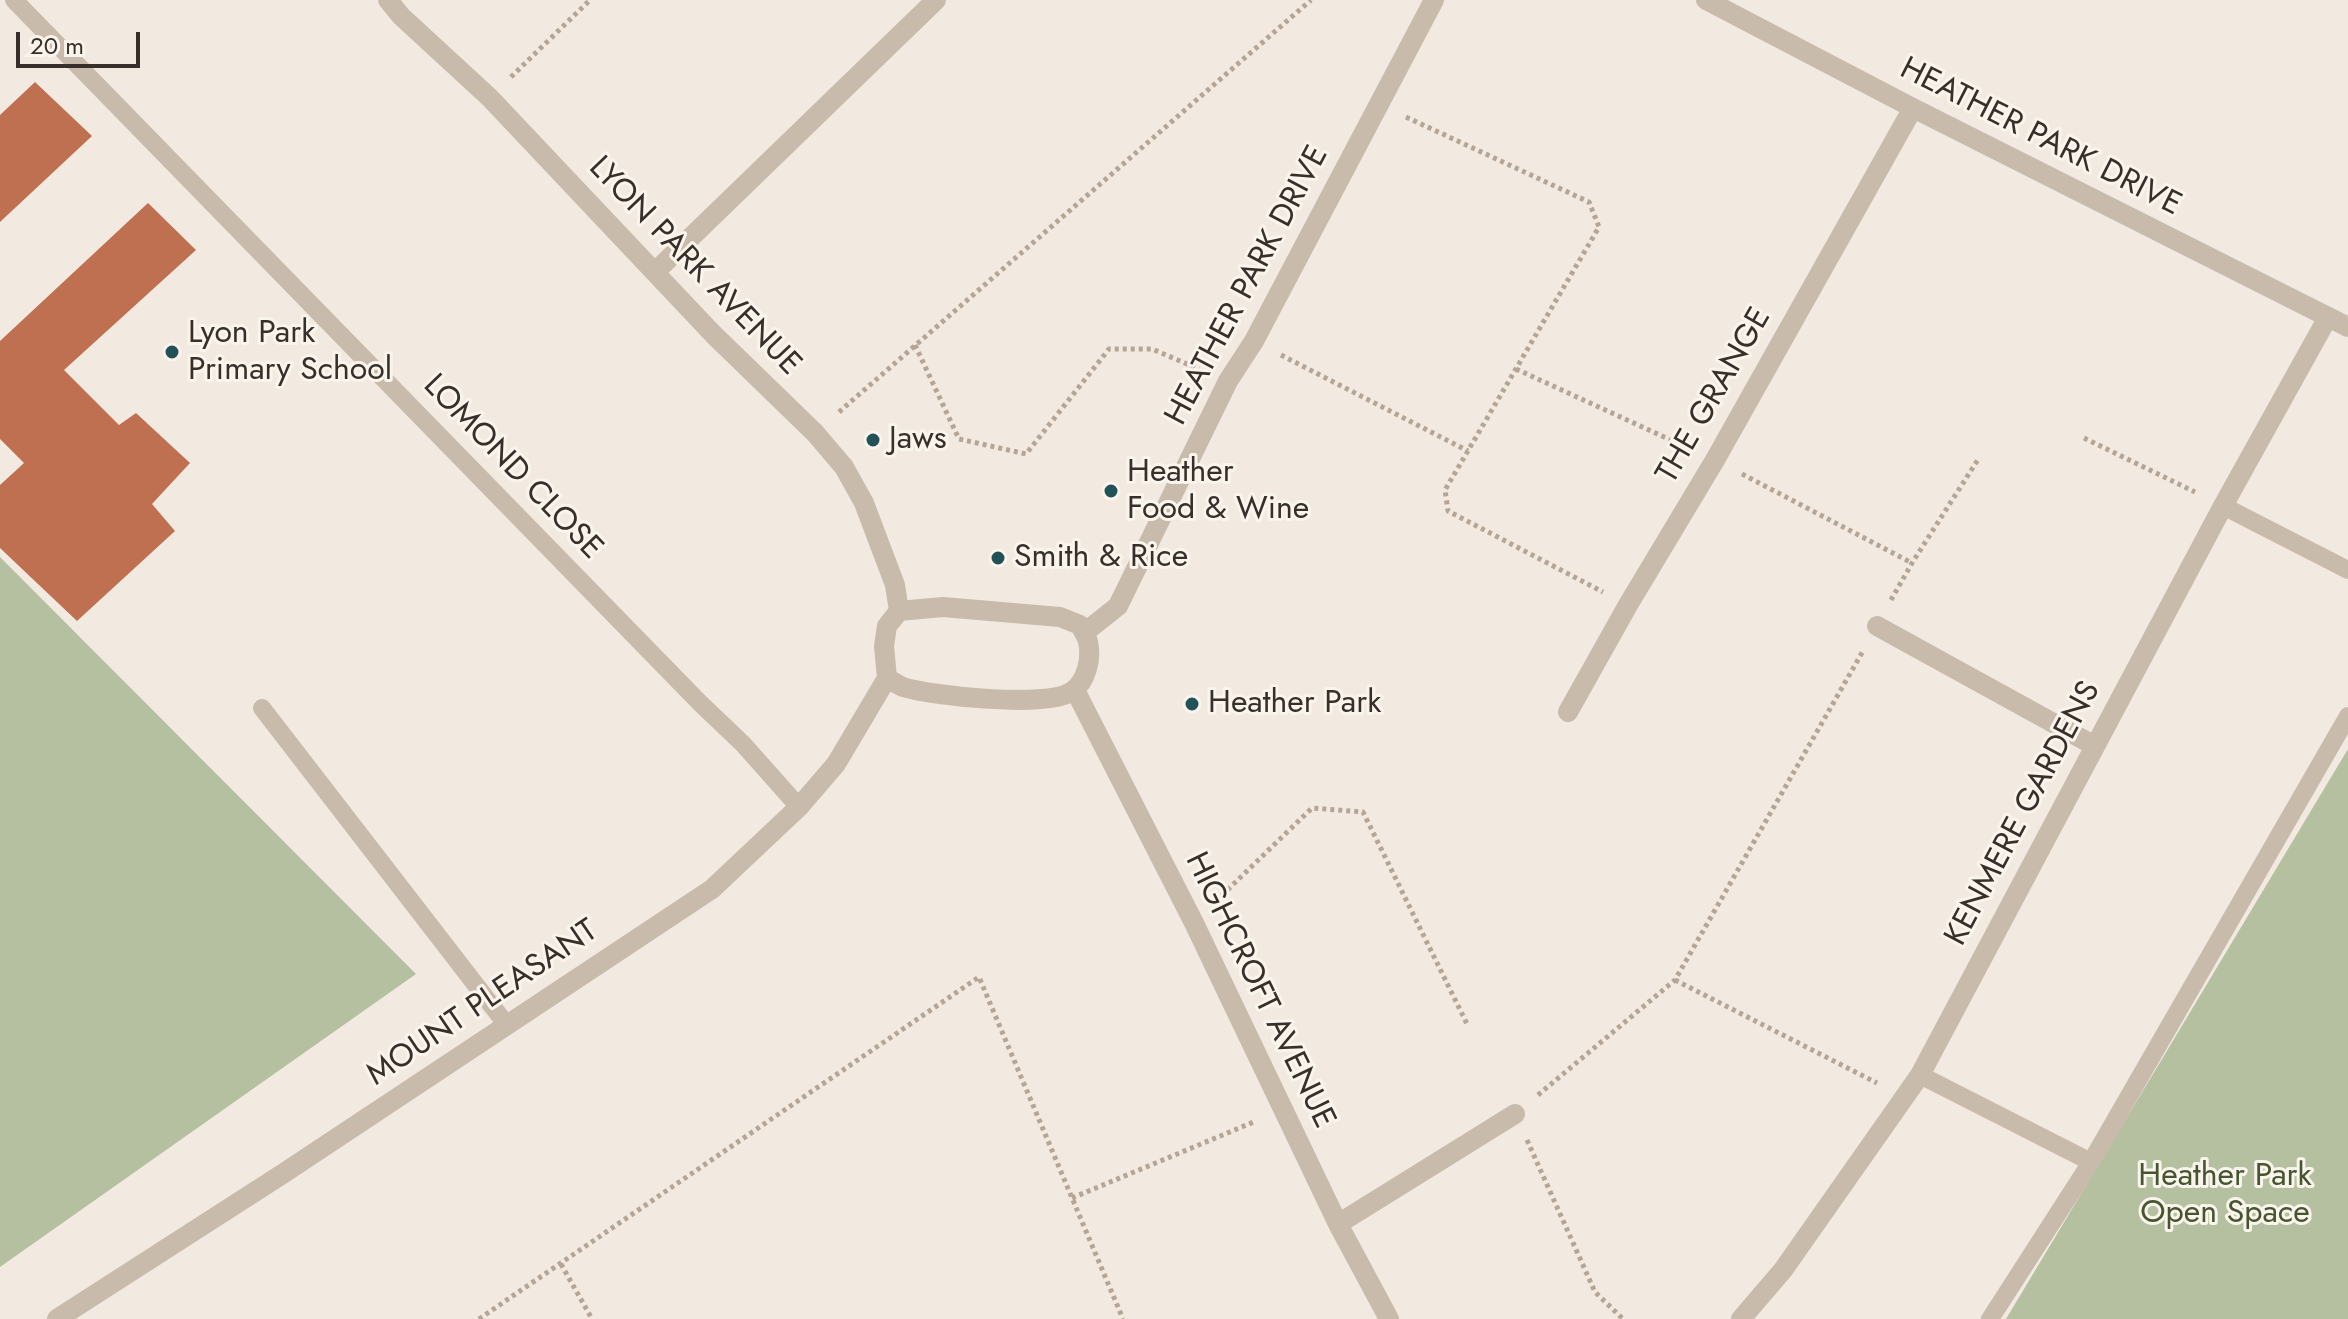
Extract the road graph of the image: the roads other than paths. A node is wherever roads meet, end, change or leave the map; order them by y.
1 (14, 0) edge
2 (388, 0) edge
3 (936, 0) edge
4 (1434, 0) edge
5 (1706, 0) edge
6 (1913, 108) junction
7 (655, 272) junction
8 (2328, 317) junction
9 (2348, 327) edge
10 (2223, 506) junction
11 (2348, 570) edge
12 (899, 611) junction
13 (1877, 626) road end
14 (1084, 633) junction
15 (887, 678) junction
16 (1075, 690) junction
17 (262, 708) dead end
18 (1568, 712) dead end
19 (2348, 716) edge
20 (2095, 746) junction
21 (799, 807) junction
22 (506, 1024) junction
23 (1920, 1075) junction
24 (1515, 1114) road end
25 (2091, 1162) junction
26 (1338, 1224) junction
27 (57, 1319) edge
28 (1389, 1319) edge
29 (1741, 1319) edge
30 (1990, 1319) edge

1 - 21 lane, LOMOND CLOSE
2 - 7 street, LYON PARK AVENUE
3 - 7 street
4 - 14 street, HEATHER PARK DRIVE
5 - 6 street, HEATHER PARK DRIVE
6 - 8 street, HEATHER PARK DRIVE
6 - 18 street, THE GRANGE
7 - 12 street, LYON PARK AVENUE
8 - 9 street, HEATHER PARK DRIVE
8 - 10 street, KENMERE GARDENS
10 - 11 lane
10 - 20 street, KENMERE GARDENS
12 - 14 street
12 - 15 street
13 - 20 street
14 - 16 street
15 - 16 street
15 - 21 street, MOUNT PLEASANT
16 - 26 street, HIGHCROFT AVENUE
17 - 22 lane
19 - 25 lane
20 - 23 street, KENMERE GARDENS
21 - 22 street, MOUNT PLEASANT
22 - 27 street, MOUNT PLEASANT
23 - 25 lane
23 - 29 street, KENMERE GARDENS
24 - 26 street
25 - 30 lane
26 - 28 street, HIGHCROFT AVENUE

